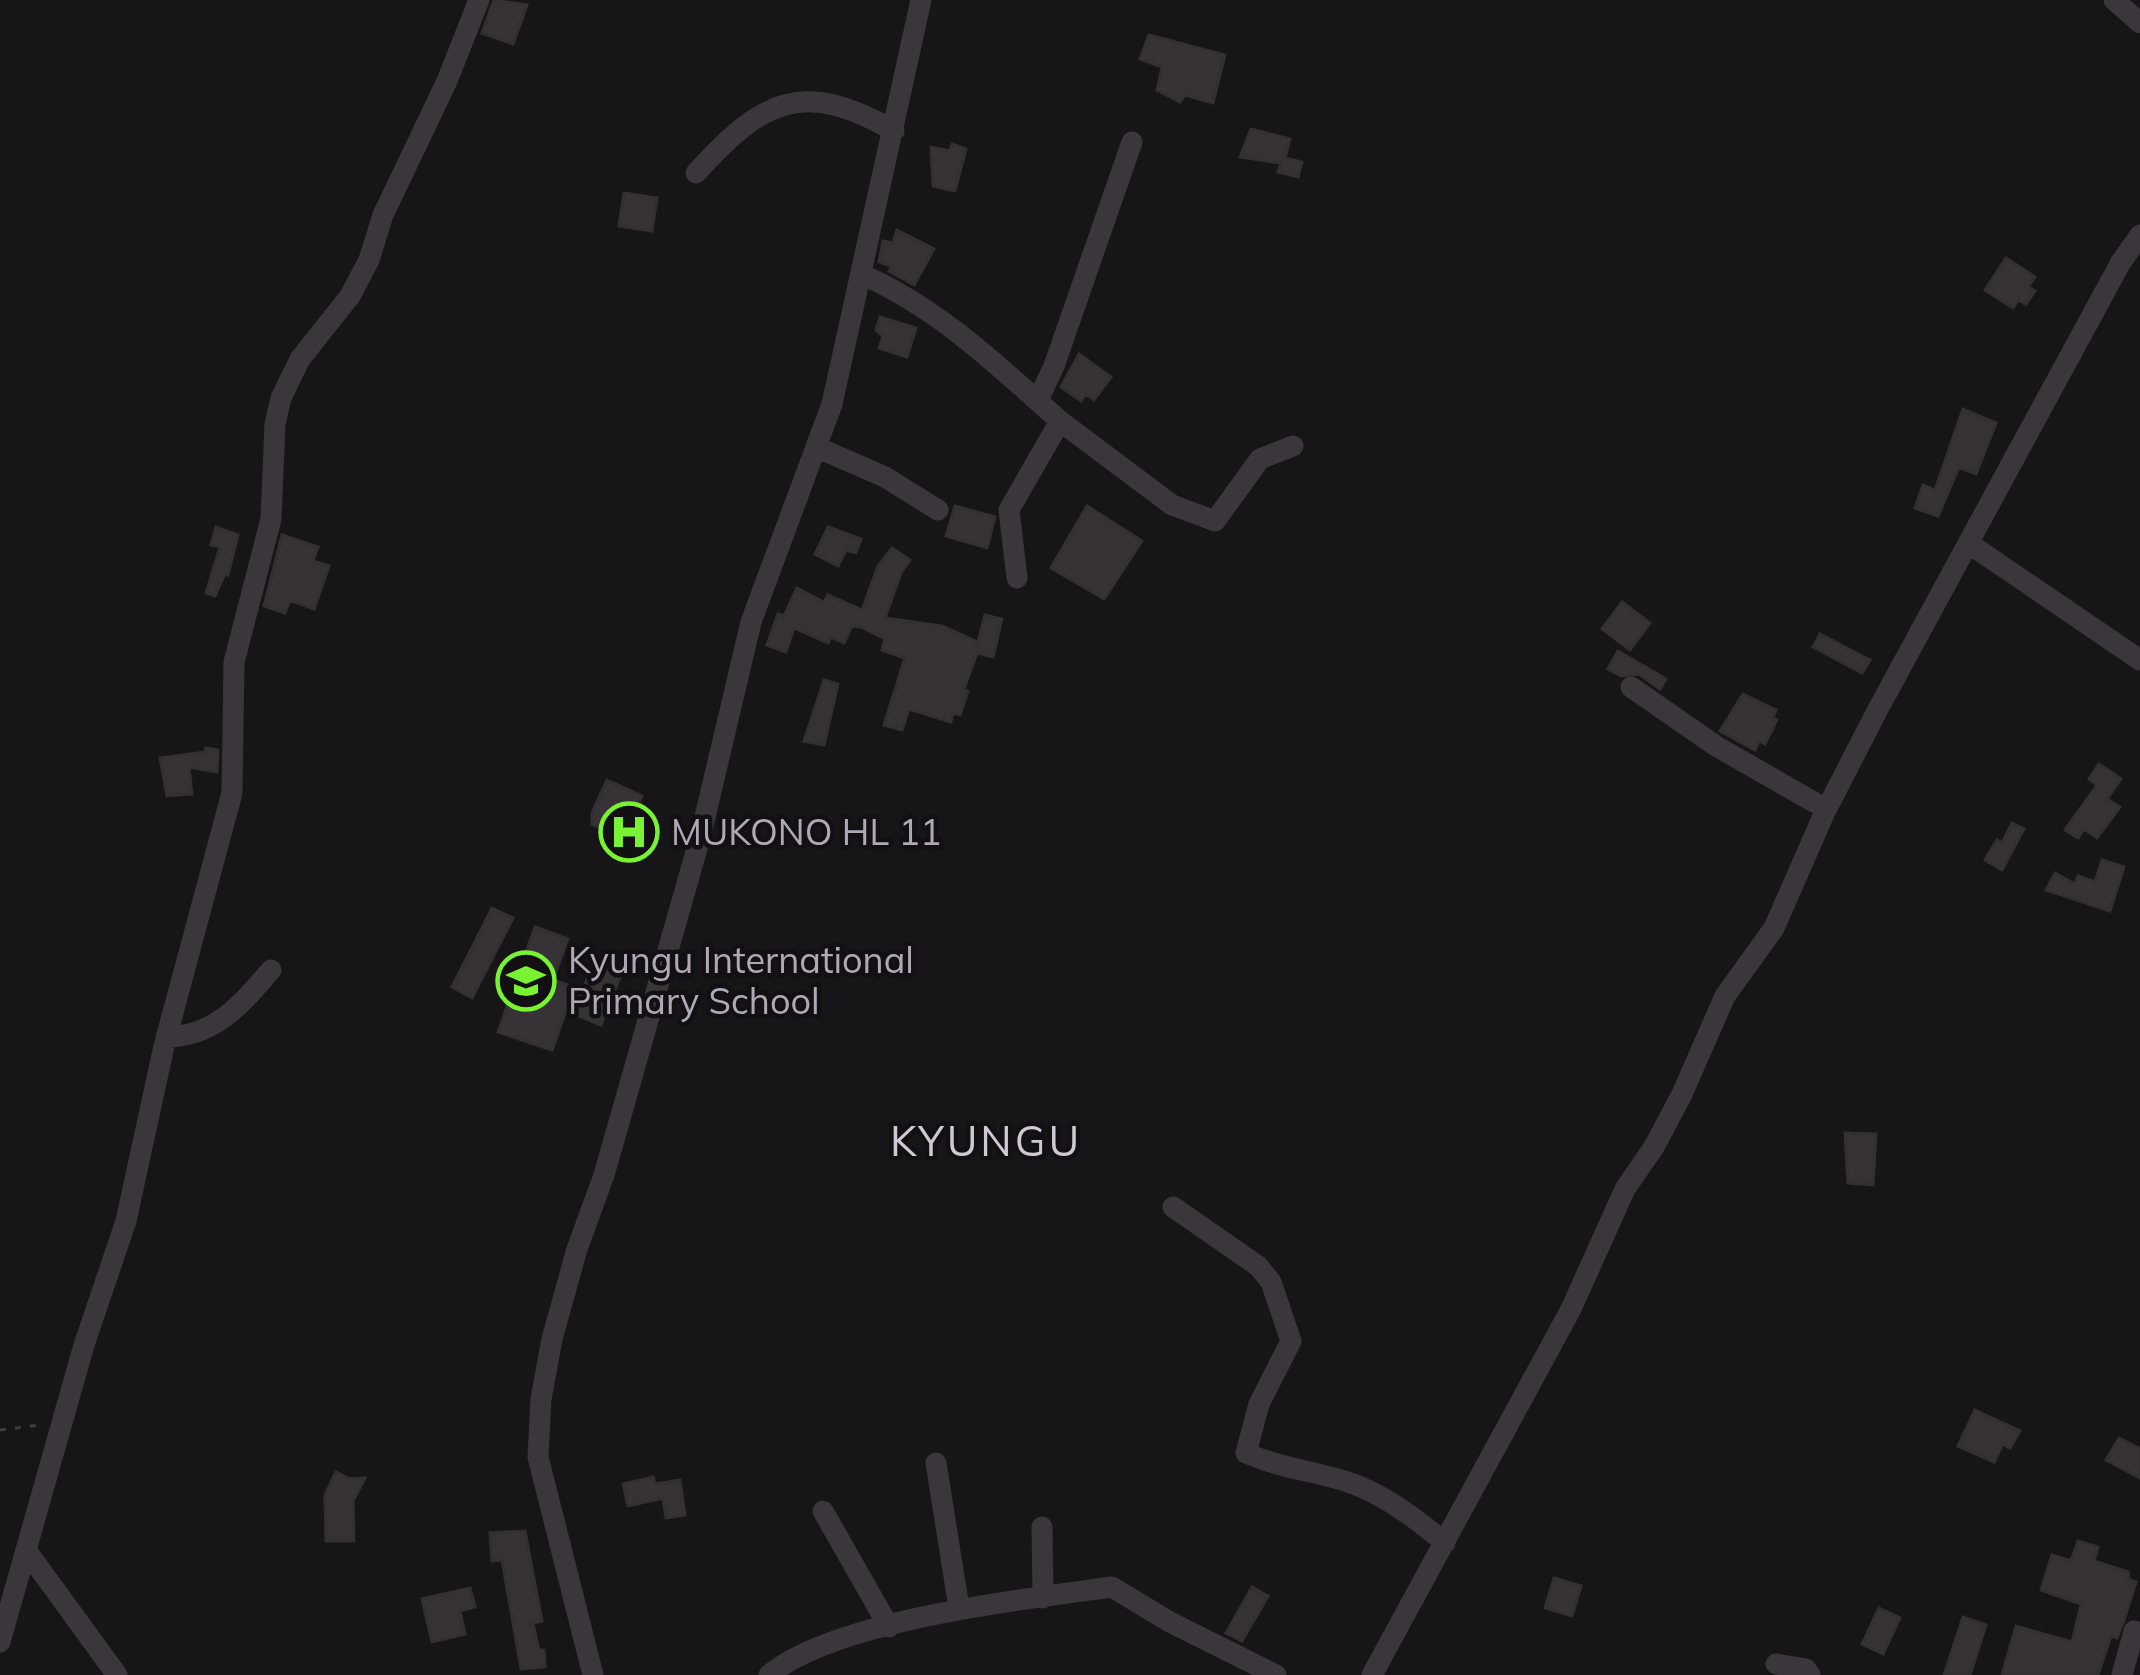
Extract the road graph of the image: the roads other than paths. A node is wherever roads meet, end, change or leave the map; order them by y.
1 (479, 0) edge
2 (921, 0) edge
3 (2114, 0) edge
4 (2140, 22) edge
5 (894, 131) junction
6 (1132, 142) dead end
7 (696, 172) dead end
8 (2140, 235) edge
9 (861, 274) junction
10 (1038, 400) junction
11 (1060, 421) junction
12 (1293, 446) dead end
13 (816, 447) junction
14 (938, 510) dead end
15 (1971, 545) junction
16 (1017, 578) dead end
17 (2140, 660) edge
18 (1631, 687) dead end
19 (1826, 809) junction
20 (271, 970) dead end
21 (166, 1037) junction
22 (1173, 1207) dead end
23 (936, 1463) dead end
24 (823, 1510) dead end
25 (1042, 1527) dead end
26 (1445, 1543) junction
27 (26, 1550) junction
28 (1043, 1598) junction
29 (959, 1607) junction
30 (889, 1628) junction
31 (2134, 1631) dead end
32 (0, 1642) edge
33 (1776, 1664) dead end
34 (117, 1675) edge
35 (593, 1675) edge
36 (769, 1675) edge
37 (1276, 1675) edge
38 (1372, 1675) edge
39 (1810, 1675) edge
40 (2122, 1675) edge

1 - 21 street
2 - 5 street
3 - 4 street
5 - 7 street
5 - 9 street
6 - 10 street
8 - 15 street
9 - 10 street
9 - 13 street
10 - 11 street
11 - 12 street
11 - 16 street
13 - 14 street
13 - 35 street
15 - 17 street
15 - 19 street
18 - 19 street
19 - 26 street
20 - 21 street
21 - 27 street
22 - 26 street
23 - 29 street
24 - 30 street
25 - 28 street
26 - 38 street
27 - 32 street
27 - 34 street
28 - 29 street
28 - 37 street
29 - 30 street
30 - 36 street
31 - 40 street
33 - 39 street

